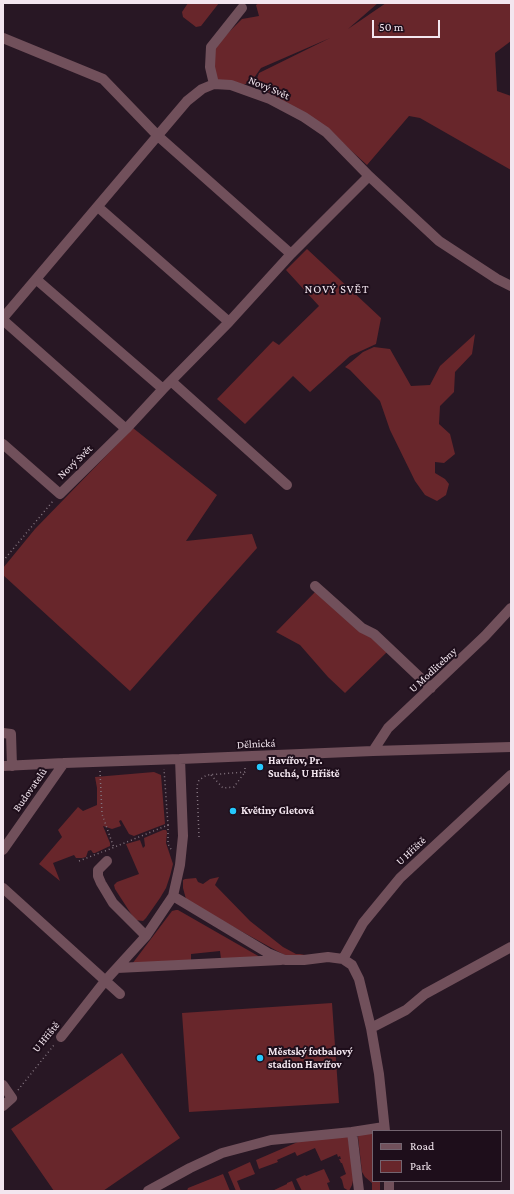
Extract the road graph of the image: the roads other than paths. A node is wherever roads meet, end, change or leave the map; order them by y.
1 (242, 8) dead end
2 (3, 38) edge
3 (214, 84) junction
4 (158, 136) junction
5 (368, 176) junction
6 (98, 207) junction
7 (291, 254) junction
8 (37, 280) junction
9 (511, 286) edge
10 (3, 319) edge
11 (229, 322) junction
12 (171, 380) junction
13 (163, 389) junction
14 (126, 429) junction
15 (3, 444) edge
16 (287, 485) dead end
17 (315, 586) dead end
18 (511, 608) edge
19 (431, 688) junction
20 (3, 733) edge
21 (511, 747) edge
22 (373, 751) junction
23 (180, 759) junction
24 (64, 763) junction
25 (7, 766) edge
26 (511, 775) edge
27 (3, 850) edge
28 (107, 861) dead end
29 (3, 888) edge
30 (173, 896) junction
31 (146, 936) junction
32 (511, 947) edge
33 (343, 959) junction
34 (285, 960) junction
35 (117, 968) junction
36 (105, 981) junction
37 (120, 994) dead end
38 (371, 1028) junction
39 (61, 1037) road end
40 (3, 1085) edge
41 (3, 1106) edge
42 (385, 1129) edge
43 (372, 1130) edge
44 (374, 1130) edge
45 (352, 1132) junction
46 (148, 1191) edge
47 (359, 1191) edge

1 - 3 street
2 - 4 street
3 - 4 street
3 - 5 street, Nový Svět
4 - 6 street
4 - 7 street
5 - 7 street, Nový Svět
5 - 9 street, Nový Svět
6 - 8 street
6 - 11 street
7 - 11 street, Nový Svět
8 - 10 street
8 - 13 street
10 - 14 street
11 - 12 street, Nový Svět
12 - 13 street, Nový Svět
12 - 16 street
13 - 14 street, Nový Svět
14 - 15 street, Nový Svět
17 - 19 street
18 - 19 street, U Modlitebny
19 - 22 street, U Modlitebny
20 - 25 street
21 - 22 street, Dělnická
22 - 23 street, Dělnická
23 - 24 street, Dělnická
23 - 30 street, U Hřiště
24 - 25 street, Dělnická
24 - 27 street, Budovatelů
26 - 33 street, U Hřiště
28 - 31 street
29 - 36 street
30 - 31 street, U Hřiště
30 - 34 street
31 - 35 street, U Hřiště
32 - 38 street
33 - 34 street
33 - 38 street
34 - 35 street
35 - 36 street, U Hřiště
36 - 37 street
36 - 39 street, U Hřiště
38 - 42 street
40 - 41 street
42 - 44 street
43 - 45 street
45 - 46 street
45 - 47 street

